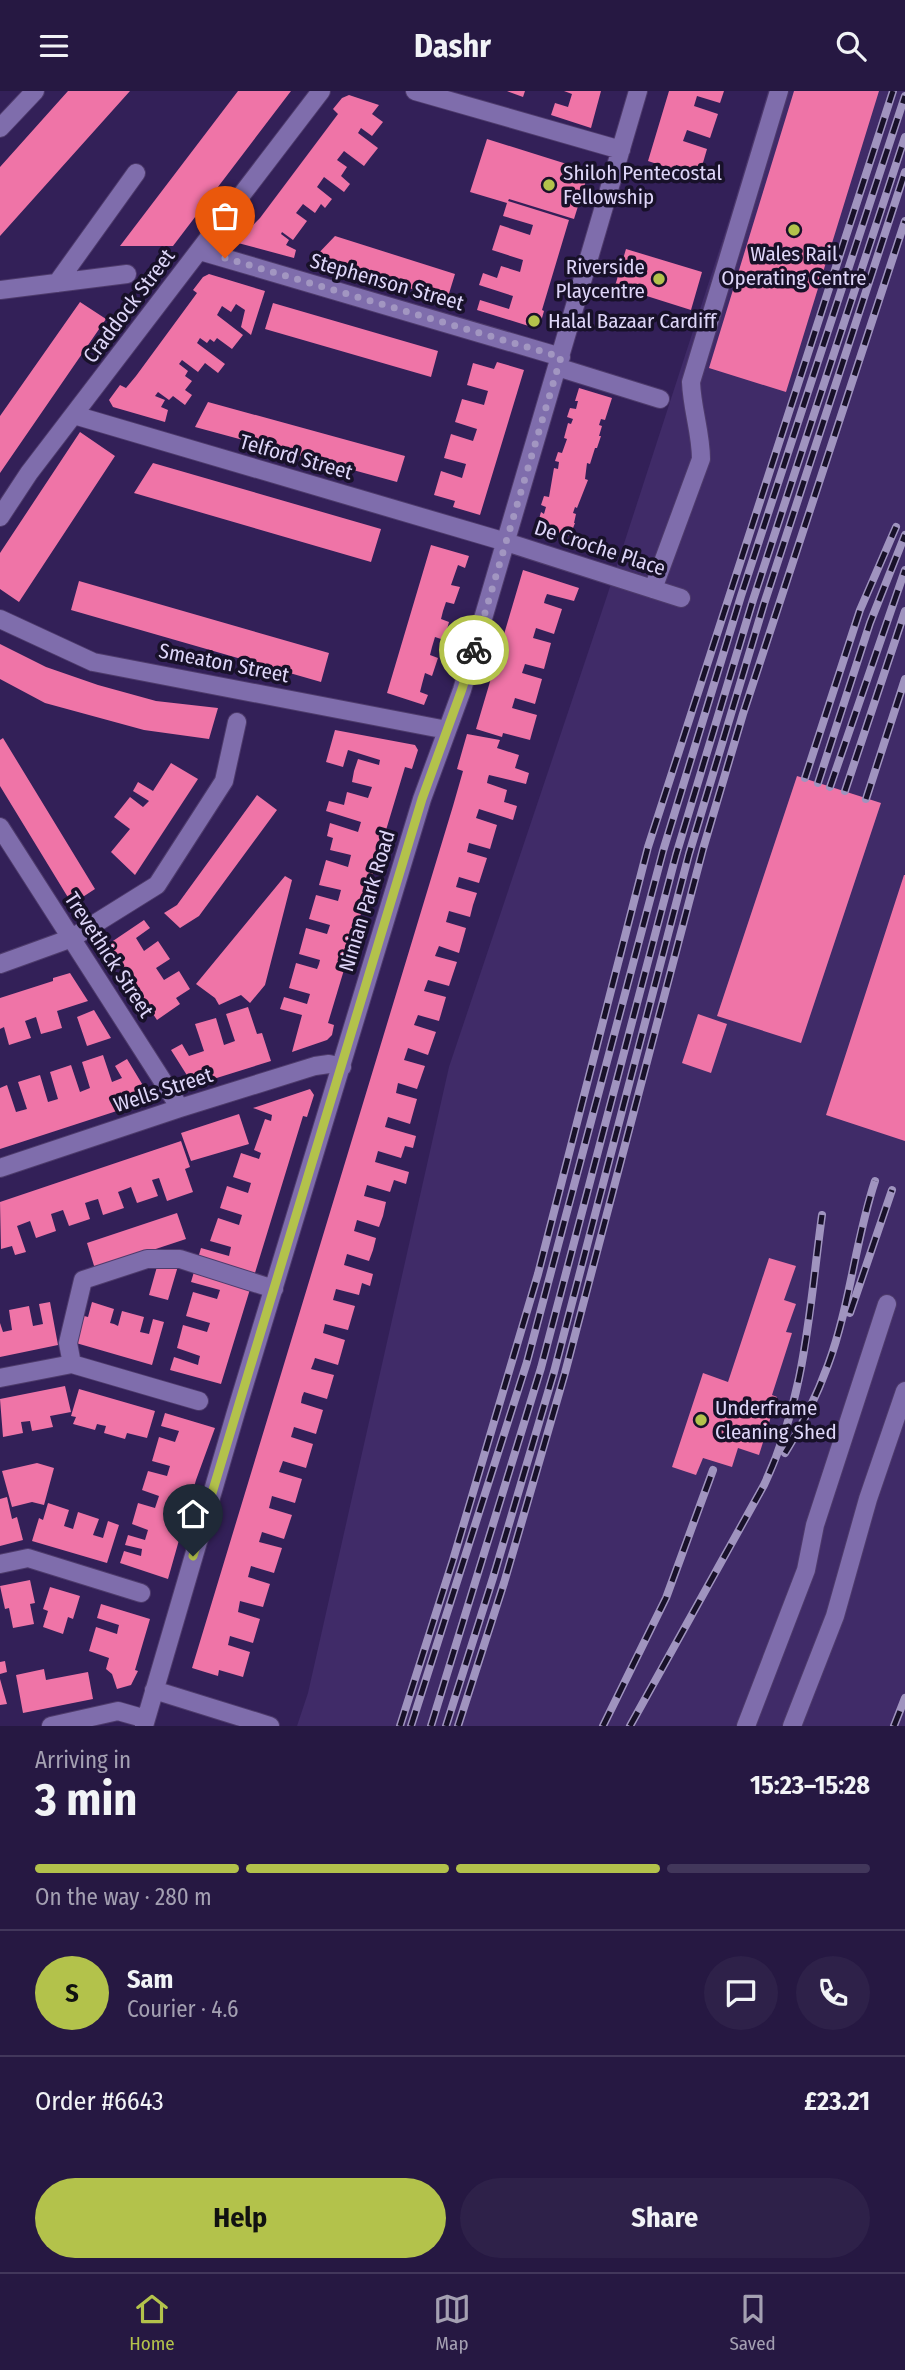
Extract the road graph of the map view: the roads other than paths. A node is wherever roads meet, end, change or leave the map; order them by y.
1 (34, 91) edge
2 (321, 91) edge
3 (415, 91) edge
4 (638, 91) edge
5 (779, 91) edge
6 (0, 128) edge
7 (621, 150) junction
8 (136, 173) dead end
9 (200, 251) junction
10 (127, 274) dead end
11 (57, 283) junction
12 (0, 290) edge
13 (559, 362) junction
14 (660, 399) dead end
15 (74, 415) junction
16 (0, 517) edge
17 (506, 542) junction
18 (653, 589) junction
19 (681, 598) dead end
20 (0, 619) edge
21 (237, 722) dead end
22 (447, 730) junction
23 (0, 827) edge
24 (72, 938) junction
25 (0, 964) edge
26 (342, 1067) junction
27 (180, 1108) junction
28 (0, 1168) edge
29 (274, 1289) junction
30 (887, 1304) dead end
31 (72, 1364) junction
32 (0, 1378) edge
33 (905, 1391) edge
34 (199, 1401) dead end
35 (0, 1564) edge
36 (141, 1593) dead end
37 (154, 1690) junction
38 (145, 1723) edge
39 (51, 1726) edge
40 (270, 1726) edge
41 (746, 1726) edge
42 (792, 1726) edge

1 - 6 street
2 - 9 street, Craddock Street
3 - 7 street
4 - 7 street, Ninian Park Road
5 - 18 street
7 - 13 street, Ninian Park Road
8 - 11 street
9 - 13 street, Stephenson Street
9 - 15 street, Craddock Street
10 - 11 street
11 - 12 street
13 - 14 street, Stephenson Street
13 - 17 street, Ninian Park Road
15 - 16 street, Craddock Street
15 - 17 street, Telford Street
17 - 18 street, De Croche Place
17 - 22 street, Ninian Park Road
18 - 19 street, De Croche Place
20 - 22 street, Smeaton Street
21 - 24 street
22 - 26 street, Ninian Park Road
23 - 24 street, Trevethick Street
24 - 25 street
24 - 27 street, Trevethick Street
26 - 27 street, Wells Street
26 - 29 street, Ninian Park Road
27 - 28 street, Wells Street
29 - 31 street
29 - 37 street, Ninian Park Road
30 - 41 street
31 - 32 street
31 - 34 street
33 - 42 street
35 - 36 street
37 - 38 street, Ninian Park Road
37 - 40 street
38 - 39 street

